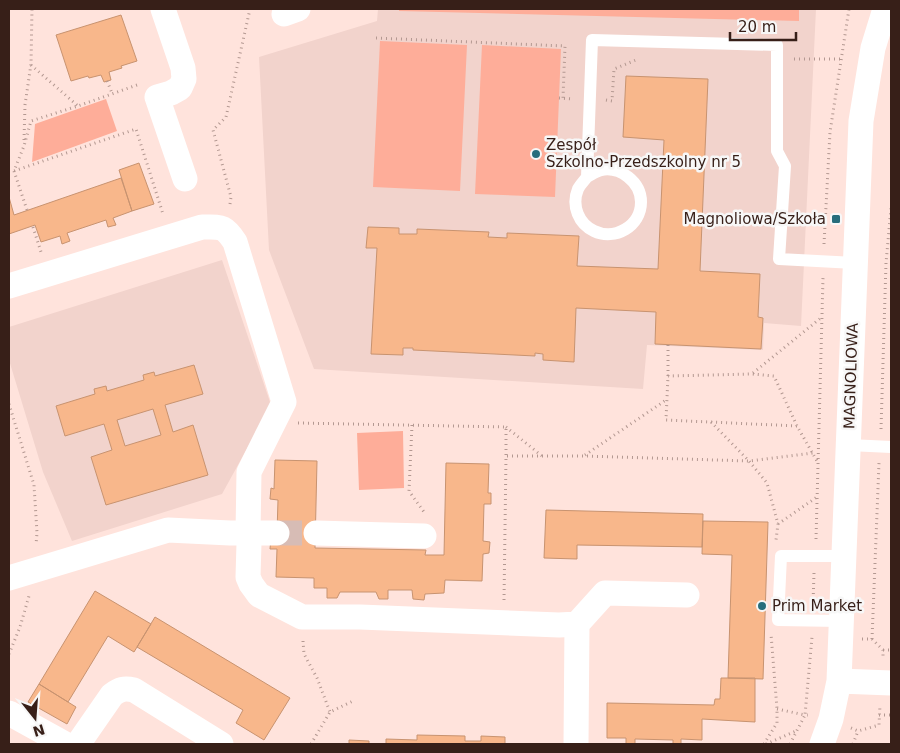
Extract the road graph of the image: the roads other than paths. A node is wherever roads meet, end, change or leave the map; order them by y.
1 (163, 9) edge
2 (885, 9) edge
3 (587, 177) junction
4 (185, 180) dead end
5 (855, 263) junction
6 (9, 286) edge
7 (849, 445) junction
8 (886, 447) edge
9 (426, 527) road end
10 (248, 533) junction
11 (277, 533) tunnel mouth
12 (316, 533) tunnel mouth
13 (844, 556) junction
14 (9, 578) edge
15 (687, 595) dead end
16 (842, 621) junction
17 (577, 624) junction
18 (839, 681) junction
19 (891, 683) edge
20 (9, 713) edge
21 (65, 744) edge
22 (78, 744) edge
23 (221, 744) edge
24 (576, 744) edge
25 (822, 744) edge

1 - 4 street
2 - 5 street, MAGNOLIOWA
3 - 3 lane
3 - 5 lane
5 - 7 street, MAGNOLIOWA
6 - 10 street
7 - 8 lane
7 - 13 street, MAGNOLIOWA
9 - 12 street
10 - 11 street
10 - 14 street
10 - 17 street
13 - 16 street, MAGNOLIOWA
13 - 16 lane
15 - 17 street
16 - 18 street, MAGNOLIOWA
17 - 24 street
18 - 19 street
18 - 25 street, MAGNOLIOWA
20 - 21 street
22 - 23 street

